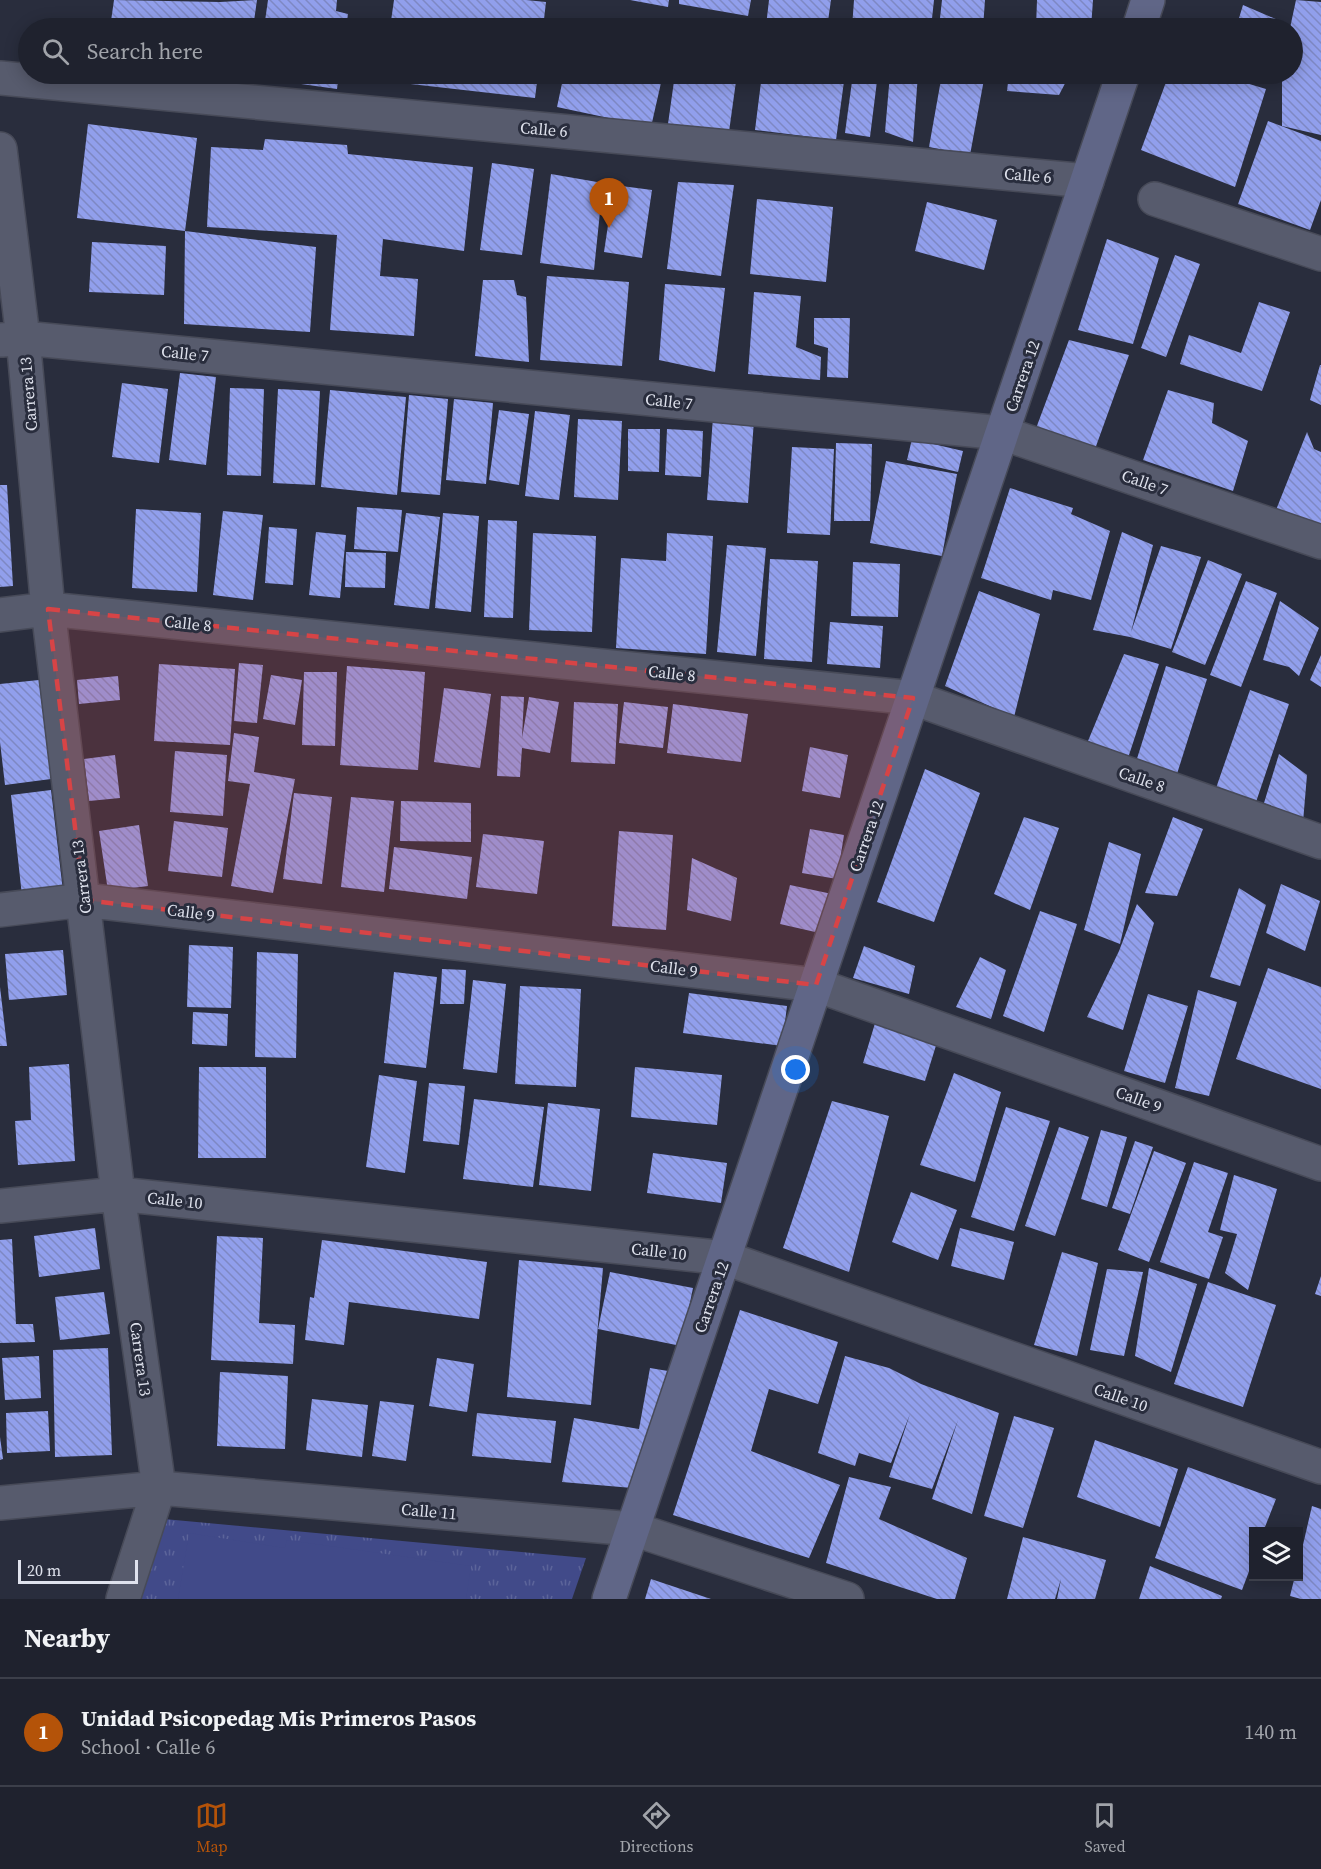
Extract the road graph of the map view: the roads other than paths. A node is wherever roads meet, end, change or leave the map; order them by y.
1 (1148, 0) edge
2 (1142, 18) edge
3 (0, 78) edge
4 (18, 80) edge
5 (63, 84) edge
6 (1121, 84) edge
7 (0, 149) edge
8 (1088, 181) junction
9 (1155, 199) dead end
10 (1321, 254) edge
11 (11, 339) edge
12 (1002, 433) junction
13 (1321, 542) edge
14 (48, 609) junction
15 (0, 615) edge
16 (913, 698) junction
17 (1321, 842) edge
18 (84, 900) junction
19 (0, 910) edge
20 (816, 985) junction
21 (1321, 1164) edge
22 (118, 1194) junction
23 (0, 1206) edge
24 (724, 1258) junction
25 (1321, 1467) edge
26 (159, 1488) junction
27 (0, 1503) edge
28 (633, 1529) junction
29 (123, 1599) edge
30 (609, 1599) edge
31 (847, 1599) edge

1 - 2 street
3 - 4 street, Calle 6
5 - 8 street, Calle 6
6 - 8 street, Carrera 12
7 - 11 street, Carrera 13
8 - 12 street, Carrera 12
9 - 10 street
11 - 12 street, Calle 7
11 - 14 street, Carrera 13
12 - 13 street, Calle 7
12 - 16 street, Carrera 12
14 - 15 street, Calle 8
14 - 16 street, Calle 8
14 - 18 street, Carrera 13
16 - 17 street, Calle 8
16 - 20 street, Carrera 12
18 - 19 street, Calle 9
18 - 20 street, Calle 9
18 - 22 street, Carrera 13
20 - 21 street, Calle 9
20 - 24 street, Carrera 12
22 - 23 street, Calle 10
22 - 24 street, Calle 10
22 - 26 street, Carrera 13
24 - 25 street, Calle 10
24 - 28 street, Carrera 12
26 - 27 street, Calle 11
26 - 28 street, Calle 11
26 - 29 street, Carrera 13
28 - 30 street, Carrera 12
28 - 31 street, Calle 11

